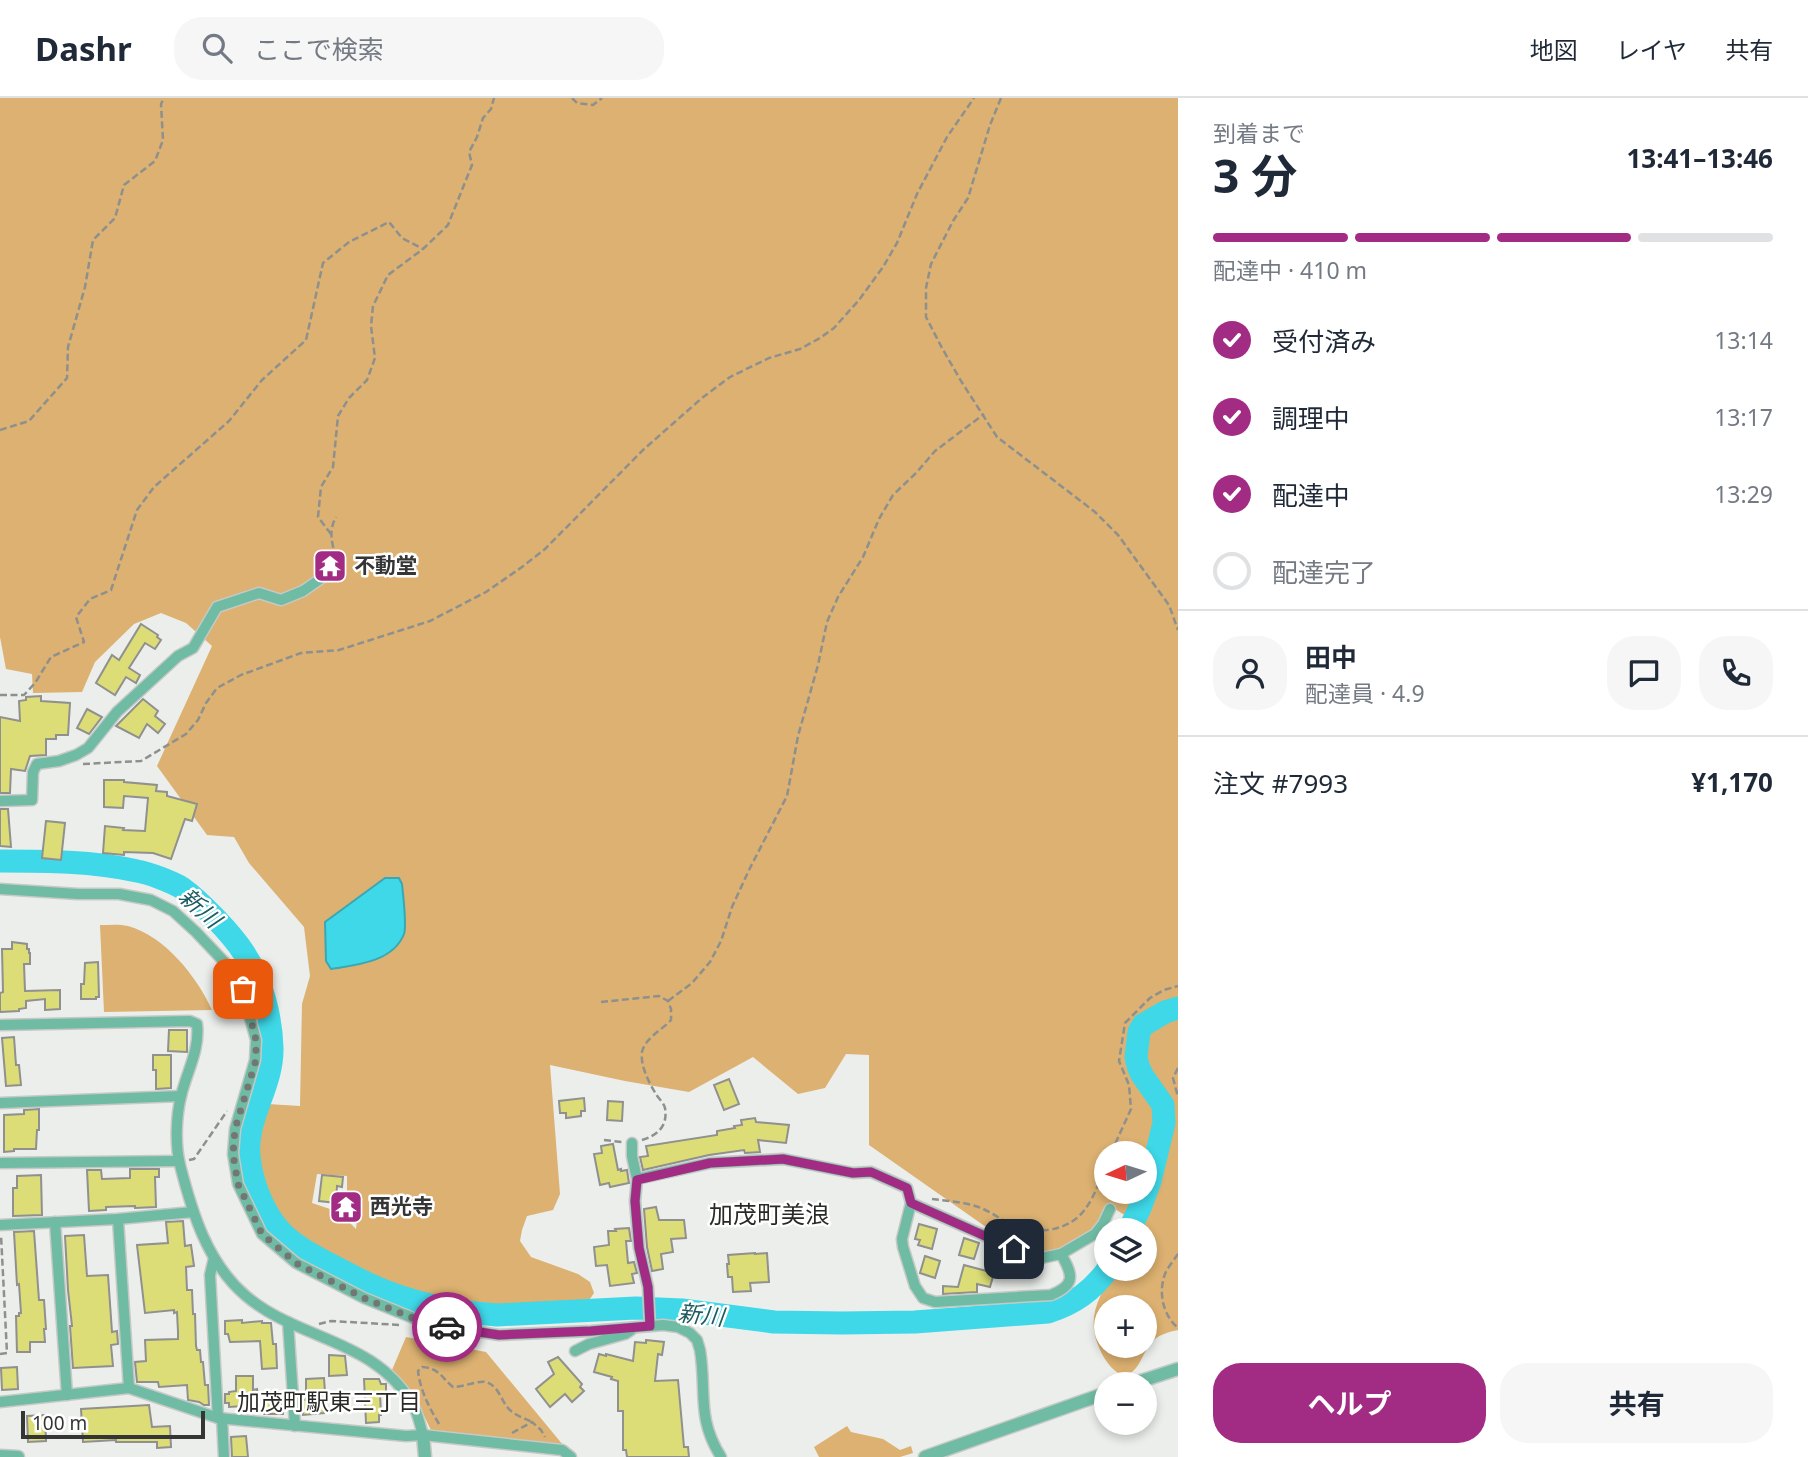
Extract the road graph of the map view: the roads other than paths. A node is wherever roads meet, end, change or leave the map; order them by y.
1 (335, 568) road end
2 (0, 801) edge
3 (0, 889) edge
4 (0, 1026) edge
5 (181, 1096) junction
6 (0, 1103) edge
7 (632, 1143) road end
8 (179, 1161) junction
9 (0, 1163) edge
10 (637, 1180) junction
11 (911, 1203) junction
12 (1110, 1209) dead end
13 (193, 1212) junction
14 (118, 1219) junction
15 (55, 1222) junction
16 (0, 1225) edge
17 (1062, 1254) junction
18 (214, 1258) junction
19 (288, 1322) junction
20 (650, 1323) junction
21 (636, 1327) junction
22 (575, 1351) dead end
23 (1178, 1369) edge
24 (1157, 1376) edge
25 (130, 1388) junction
26 (67, 1395) junction
27 (1094, 1397) edge
28 (0, 1402) edge
29 (220, 1418) junction
30 (295, 1426) junction
31 (423, 1435) junction
32 (0, 1456) edge
33 (18, 1457) edge
34 (224, 1457) edge
35 (425, 1457) edge
36 (571, 1457) edge
37 (721, 1457) edge
38 (925, 1457) edge

1 - 2 street
3 - 21 street
4 - 5 street
5 - 6 street
5 - 8 street
7 - 10 street
8 - 9 street
8 - 13 street
10 - 11 street
10 - 20 street
11 - 17 street
11 - 17 street
12 - 17 street
13 - 14 street
13 - 18 street
14 - 15 street
14 - 25 street
15 - 16 street
15 - 26 street
18 - 19 street
18 - 29 street
19 - 30 street
19 - 31 street
20 - 21 street
20 - 37 street
21 - 22 street
23 - 24 street
25 - 26 street
25 - 29 street
26 - 28 street
27 - 38 street
29 - 30 street
29 - 34 street
30 - 31 street
31 - 35 street
31 - 36 street
32 - 33 street

